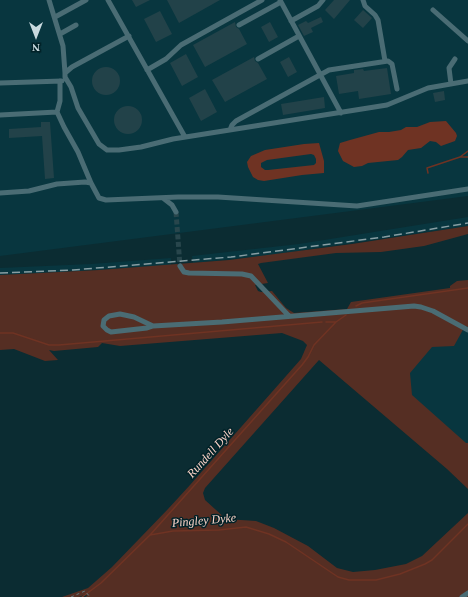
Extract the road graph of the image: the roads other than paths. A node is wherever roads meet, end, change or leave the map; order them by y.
1 (49, 0) edge
2 (86, 0) edge
3 (108, 0) edge
4 (262, 0) edge
5 (324, 0) edge
6 (363, 0) edge
7 (280, 1) edge
8 (433, 10) dead end
9 (54, 17) junction
10 (291, 21) junction
11 (76, 25) dead end
12 (239, 25) dead end
13 (60, 34) junction
14 (129, 36) junction
15 (299, 36) junction
16 (468, 40) edge
17 (258, 59) dead end
18 (455, 59) dead end
19 (385, 61) junction
20 (147, 70) junction
21 (65, 73) junction
22 (320, 74) junction
23 (67, 80) junction
24 (60, 81) junction
25 (468, 81) edge
26 (0, 83) edge
27 (451, 84) junction
28 (397, 89) dead end
29 (57, 112) junction
30 (341, 113) junction
31 (0, 115) edge
32 (230, 130) junction
33 (185, 137) junction
34 (91, 183) junction
35 (468, 189) edge
36 (0, 193) edge
37 (163, 198) junction
38 (176, 212) tunnel mouth
39 (180, 266) dead end
40 (289, 316) junction
41 (153, 326) junction
42 (468, 330) edge
43 (468, 593) edge
44 (462, 597) edge

1 - 9 street
2 - 9 street
3 - 14 street
4 - 20 street
5 - 10 street
6 - 19 street
7 - 10 street
7 - 12 street
8 - 16 street
9 - 13 street
10 - 15 street
11 - 13 street
13 - 21 street
14 - 20 street
14 - 21 street
15 - 17 street
15 - 22 street
18 - 27 street
19 - 22 street
19 - 28 street
20 - 33 street
21 - 23 street
22 - 30 street
22 - 32 street
23 - 24 street
23 - 33 street
24 - 26 street
24 - 29 street
25 - 27 street
27 - 30 street
29 - 31 street
29 - 34 street
30 - 32 street
32 - 33 street
34 - 36 street
34 - 37 street
35 - 37 street
37 - 38 street
39 - 40 street
40 - 41 street
40 - 42 street
41 - 41 street
43 - 44 street

